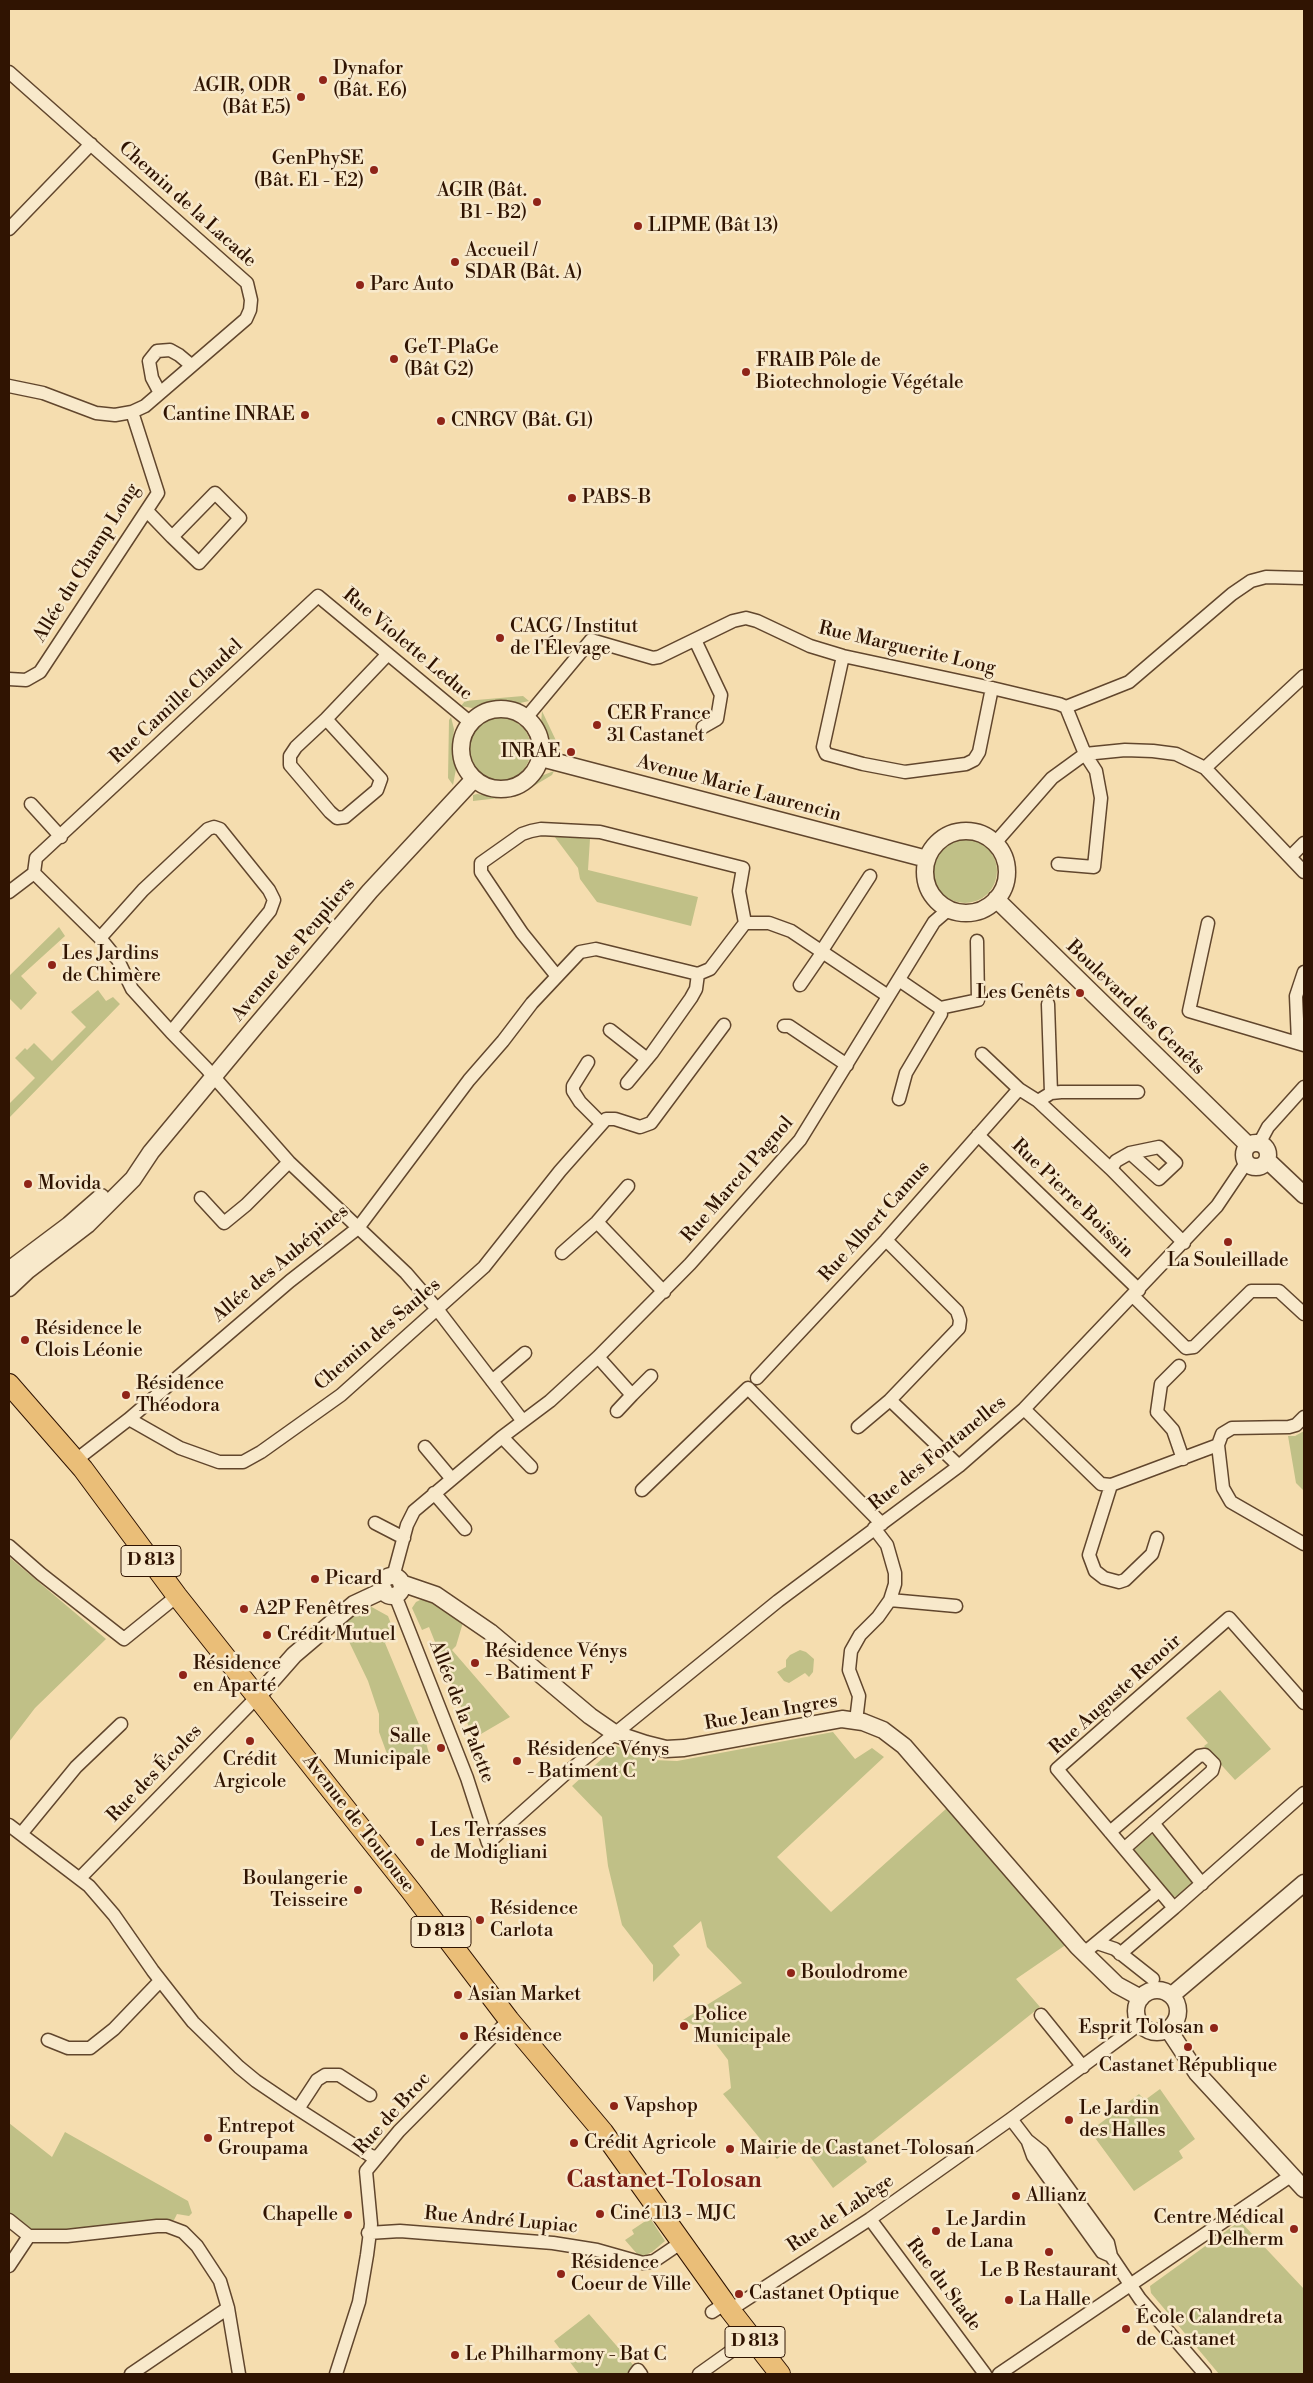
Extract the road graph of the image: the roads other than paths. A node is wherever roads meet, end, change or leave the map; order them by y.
1 (9, 72) edge
2 (91, 144) junction
3 (9, 229) edge
4 (191, 366) junction
5 (9, 386) edge
6 (160, 393) junction
7 (132, 412) junction
8 (147, 512) junction
9 (172, 537) junction
10 (1304, 578) edge
11 (318, 596) joint
12 (695, 640) junction
13 (388, 654) junction
14 (843, 656) junction
15 (1304, 676) edge
16 (9, 679) edge
17 (992, 688) junction
18 (1066, 707) junction
19 (526, 718) junction
20 (326, 719) junction
21 (471, 723) junction
22 (703, 728) dead end
23 (1085, 754) junction
24 (540, 758) junction
25 (1205, 768) junction
26 (474, 779) junction
27 (31, 804) dead end
28 (61, 836) junction
29 (995, 843) junction
30 (1304, 843) edge
31 (1290, 857) junction
32 (927, 859) junction
33 (1058, 864) dead end
34 (1304, 872) edge
35 (34, 873) junction
36 (870, 876) dead end
37 (9, 892) edge
38 (996, 899) junction
39 (949, 909) junction
40 (745, 923) junction
41 (1208, 923) dead end
42 (100, 938) junction
43 (977, 941) dead end
44 (821, 952) junction
45 (1304, 972) edge
46 (698, 974) junction
47 (556, 975) junction
48 (899, 980) junction
49 (800, 985) dead end
50 (888, 996) junction
51 (1048, 1004) dead end
52 (940, 1008) junction
53 (724, 1025) dead end
54 (784, 1026) dead end
55 (610, 1030) dead end
56 (171, 1032) junction
57 (1301, 1043) edge
58 (982, 1054) dead end
59 (647, 1059) junction
60 (588, 1062) dead end
61 (847, 1065) junction
62 (213, 1076) junction
63 (627, 1083) dead end
64 (1304, 1087) edge
65 (1019, 1089) junction
66 (1138, 1092) dead end
67 (1051, 1093) junction
68 (899, 1099) dead end
69 (1038, 1101) junction
70 (602, 1123) junction
71 (978, 1135) junction
72 (1254, 1144) junction
73 (151, 1152) junction
74 (1130, 1153) dead end
75 (1267, 1160) junction
76 (289, 1162) junction
77 (1246, 1163) junction
78 (1111, 1169) junction
79 (628, 1186) dead end
80 (1304, 1195) edge
81 (201, 1198) dead end
82 (596, 1222) junction
83 (358, 1228) junction
84 (886, 1240) junction
85 (1184, 1242) junction
86 (562, 1253) dead end
87 (9, 1270) edge
88 (9, 1288) edge
89 (664, 1292) junction
90 (1136, 1293) junction
91 (437, 1309) junction
92 (1304, 1314) edge
93 (525, 1353) dead end
94 (598, 1357) junction
95 (1178, 1366) dead end
96 (651, 1376) dead end
97 (9, 1378) edge
98 (757, 1378) dead end
99 (492, 1381) junction
100 (15, 1391) edge
101 (632, 1395) junction
102 (890, 1400) junction
103 (1024, 1409) junction
104 (617, 1411) dead end
105 (1304, 1417) edge
106 (129, 1418) junction
107 (522, 1420) junction
108 (858, 1427) dead end
109 (502, 1437) junction
110 (1218, 1445) junction
111 (425, 1447) dead end
112 (1183, 1459) junction
113 (76, 1460) junction
114 (959, 1466) junction
115 (531, 1467) dead end
116 (452, 1478) junction
117 (1112, 1485) junction
118 (642, 1490) dead end
119 (434, 1493) junction
120 (375, 1523) dead end
121 (878, 1526) junction
122 (465, 1529) dead end
123 (404, 1538) junction
124 (1157, 1538) dead end
125 (1304, 1544) edge
126 (9, 1546) edge
127 (393, 1586) junction
128 (177, 1596) junction
129 (890, 1600) junction
130 (956, 1606) dead end
131 (254, 1692) junction
132 (1304, 1703) edge
133 (856, 1720) junction
134 (121, 1724) dead end
135 (616, 1734) junction
136 (1304, 1793) edge
137 (1153, 1823) junction
138 (9, 1825) edge
139 (1110, 1832) junction
140 (21, 1834) junction
141 (488, 1843) joint
142 (1125, 1848) junction
143 (80, 1878) junction
144 (1304, 1883) edge
145 (1202, 1884) junction
146 (1159, 1891) junction
147 (1174, 1908) junction
148 (1090, 1948) junction
149 (1120, 1954) junction
150 (1152, 1979) dead end
151 (160, 1980) junction
152 (1172, 1995) junction
153 (1141, 1998) junction
154 (1041, 2016) dead end
155 (509, 2020) junction
156 (1141, 2023) junction
157 (1168, 2029) junction
158 (48, 2040) dead end
159 (1083, 2067) junction
160 (370, 2095) dead end
161 (298, 2109) junction
162 (1012, 2120) junction
163 (376, 2157) junction
164 (1292, 2175) junction
165 (1304, 2189) edge
166 (870, 2219) junction
167 (9, 2220) edge
168 (368, 2234) junction
169 (29, 2236) junction
170 (682, 2242) junction
171 (9, 2266) edge
172 (1130, 2286) junction
173 (228, 2308) junction
174 (722, 2309) junction
175 (751, 2337) junction
176 (702, 2373) edge
177 (132, 2374) edge
178 (239, 2374) edge
179 (336, 2374) edge
180 (780, 2374) edge
181 (985, 2374) edge
182 (999, 2374) edge
183 (1205, 2374) edge

1 - 2 street, Chemin de la Lacade
2 - 3 street
2 - 4 street, Chemin de la Lacade
4 - 6 street, Chemin de la Lacade
4 - 6 street
5 - 7 street
6 - 7 street, Chemin de la Lacade
7 - 8 street, Allée du Champ Long
8 - 9 street
8 - 16 street, Allée du Champ Long
9 - 9 street
10 - 18 street
11 - 13 street, Rue Violette Leduc
11 - 28 street, Rue Camille Claudel
12 - 14 street, Rue Marguerite Long
12 - 19 street, Rue Marguerite Long
12 - 22 street
13 - 20 street
13 - 21 street, Rue Violette Leduc
14 - 17 street, Rue Marguerite Long
14 - 17 street
15 - 25 street
17 - 18 street, Rue Marguerite Long
18 - 23 street
19 - 21 street
19 - 24 street
20 - 20 street
21 - 26 street
23 - 25 street
23 - 29 street
23 - 33 street
24 - 26 street
24 - 32 street, Avenue Marie Laurencin
25 - 31 street
26 - 62 street, Avenue des Peupliers
27 - 28 street
28 - 35 street, Rue Camille Claudel
29 - 32 street
29 - 38 street
30 - 31 street
31 - 34 street
32 - 39 street
35 - 37 street, Rue Camille Claudel
35 - 42 street
36 - 44 street
38 - 39 street
38 - 72 street, Boulevard des Genêts
39 - 48 street, Rue Marcel Pagnol
40 - 44 street
40 - 46 street
40 - 47 street
41 - 57 street
42 - 56 street
42 - 56 street
43 - 52 street
44 - 49 street
44 - 50 street
45 - 57 street
46 - 47 street, Allée des Aubépines
46 - 59 street
47 - 83 street, Allée des Aubépines
48 - 50 street, Rue Marcel Pagnol
48 - 52 street
50 - 61 street, Rue Marcel Pagnol
51 - 67 street
52 - 68 street
53 - 70 street
54 - 61 street
55 - 59 street
56 - 62 street
58 - 65 street
59 - 63 street
60 - 70 street
61 - 89 street, Rue Marcel Pagnol
62 - 73 street, Avenue des Peupliers
62 - 76 street
64 - 72 street
65 - 69 street
65 - 71 street, Rue Albert Camus
66 - 67 street
67 - 69 street
69 - 78 street
70 - 91 street, Chemin des Saules
71 - 84 street, Rue Albert Camus
71 - 90 street, Rue Pierre Boissin
72 - 75 street
72 - 77 street
73 - 87 street, Avenue des Peupliers
73 - 88 street, Avenue des Peupliers
74 - 78 street
75 - 77 street
75 - 80 street
76 - 81 street
76 - 83 street
77 - 85 street, Rue des Fontanelles
78 - 85 street
79 - 82 street
82 - 86 street
82 - 89 street
83 - 91 street
83 - 106 street, Allée des Aubépines
84 - 98 street, Rue Albert Camus
84 - 102 street
85 - 90 street, Rue des Fontanelles
89 - 94 street, Rue Marcel Pagnol
90 - 92 street, Rue Pierre Boissin
90 - 103 street, Rue des Fontanelles
91 - 99 street
91 - 106 street, Chemin des Saules
93 - 99 street
94 - 101 street
94 - 107 street, Rue Marcel Pagnol
95 - 112 street
96 - 101 street
97 - 100 main road, Avenue de Toulouse / D 813
99 - 107 street
100 - 113 main road, Avenue de Toulouse / D 813
101 - 104 street
102 - 108 street
102 - 114 street
103 - 114 street, Rue des Fontanelles
103 - 117 street
105 - 110 street
106 - 113 street, Allée des Aubépines
107 - 109 street, Rue Marcel Pagnol
109 - 115 street
109 - 116 street, Rue Marcel Pagnol
110 - 112 street
110 - 125 street
111 - 116 street
112 - 117 street
113 - 128 main road, Avenue de Toulouse / D 813
114 - 121 street, Rue des Fontanelles
116 - 119 street, Rue Marcel Pagnol
117 - 124 street
118 - 121 street
119 - 122 street
119 - 123 street, Rue Marcel Pagnol
120 - 123 street
121 - 129 street
121 - 135 street, Rue des Fontanelles
123 - 127 street, Rue Marcel Pagnol
126 - 128 street
127 - 131 street
127 - 135 street, Rue Jean Ingres
127 - 141 street, Allée de la Palette
128 - 131 main road, Avenue de Toulouse / D 813
129 - 130 street
129 - 133 street
131 - 143 street, Rue des Écoles
131 - 155 main road, Avenue de Toulouse / D 813
132 - 139 street, Rue Auguste Renoir
133 - 135 street, Rue Jean Ingres
133 - 148 street, Rue Jean Ingres
134 - 140 street
135 - 141 street, Rue des Fontanelles
136 - 145 street
137 - 139 street
137 - 142 street
137 - 145 street
138 - 140 street
139 - 142 street, Rue Auguste Renoir
140 - 143 street
142 - 146 street, Rue Auguste Renoir
143 - 151 street
144 - 152 street
145 - 147 street
146 - 147 street, Rue Auguste Renoir
146 - 148 street
147 - 149 street
148 - 149 street
148 - 153 street, Rue Jean Ingres
149 - 150 street
151 - 158 street
151 - 161 street
152 - 153 street
152 - 157 street
153 - 156 street
154 - 159 street
155 - 163 street, Rue de Broc
155 - 170 main road, Avenue de Toulouse / D 813
156 - 157 street
156 - 159 street, Rue de Labège
157 - 164 street
159 - 162 street, Rue de Labège
160 - 161 street
161 - 163 street
162 - 166 street, Rue de Labège
162 - 172 street
163 - 168 street, Rue de Broc
164 - 165 street
164 - 172 street
166 - 174 street, Rue de Labège
166 - 181 street, Rue du Stade
167 - 169 street
168 - 170 street, Rue André Lupiac
168 - 179 street, Rue de Broc
169 - 171 street
169 - 173 street
170 - 174 main road, Avenue de Toulouse / D 813
172 - 182 street
172 - 183 street
173 - 177 street
173 - 178 street
174 - 175 main road, Avenue de Toulouse / D 813
175 - 176 street
175 - 180 main road, Avenue de Toulouse / D 813

